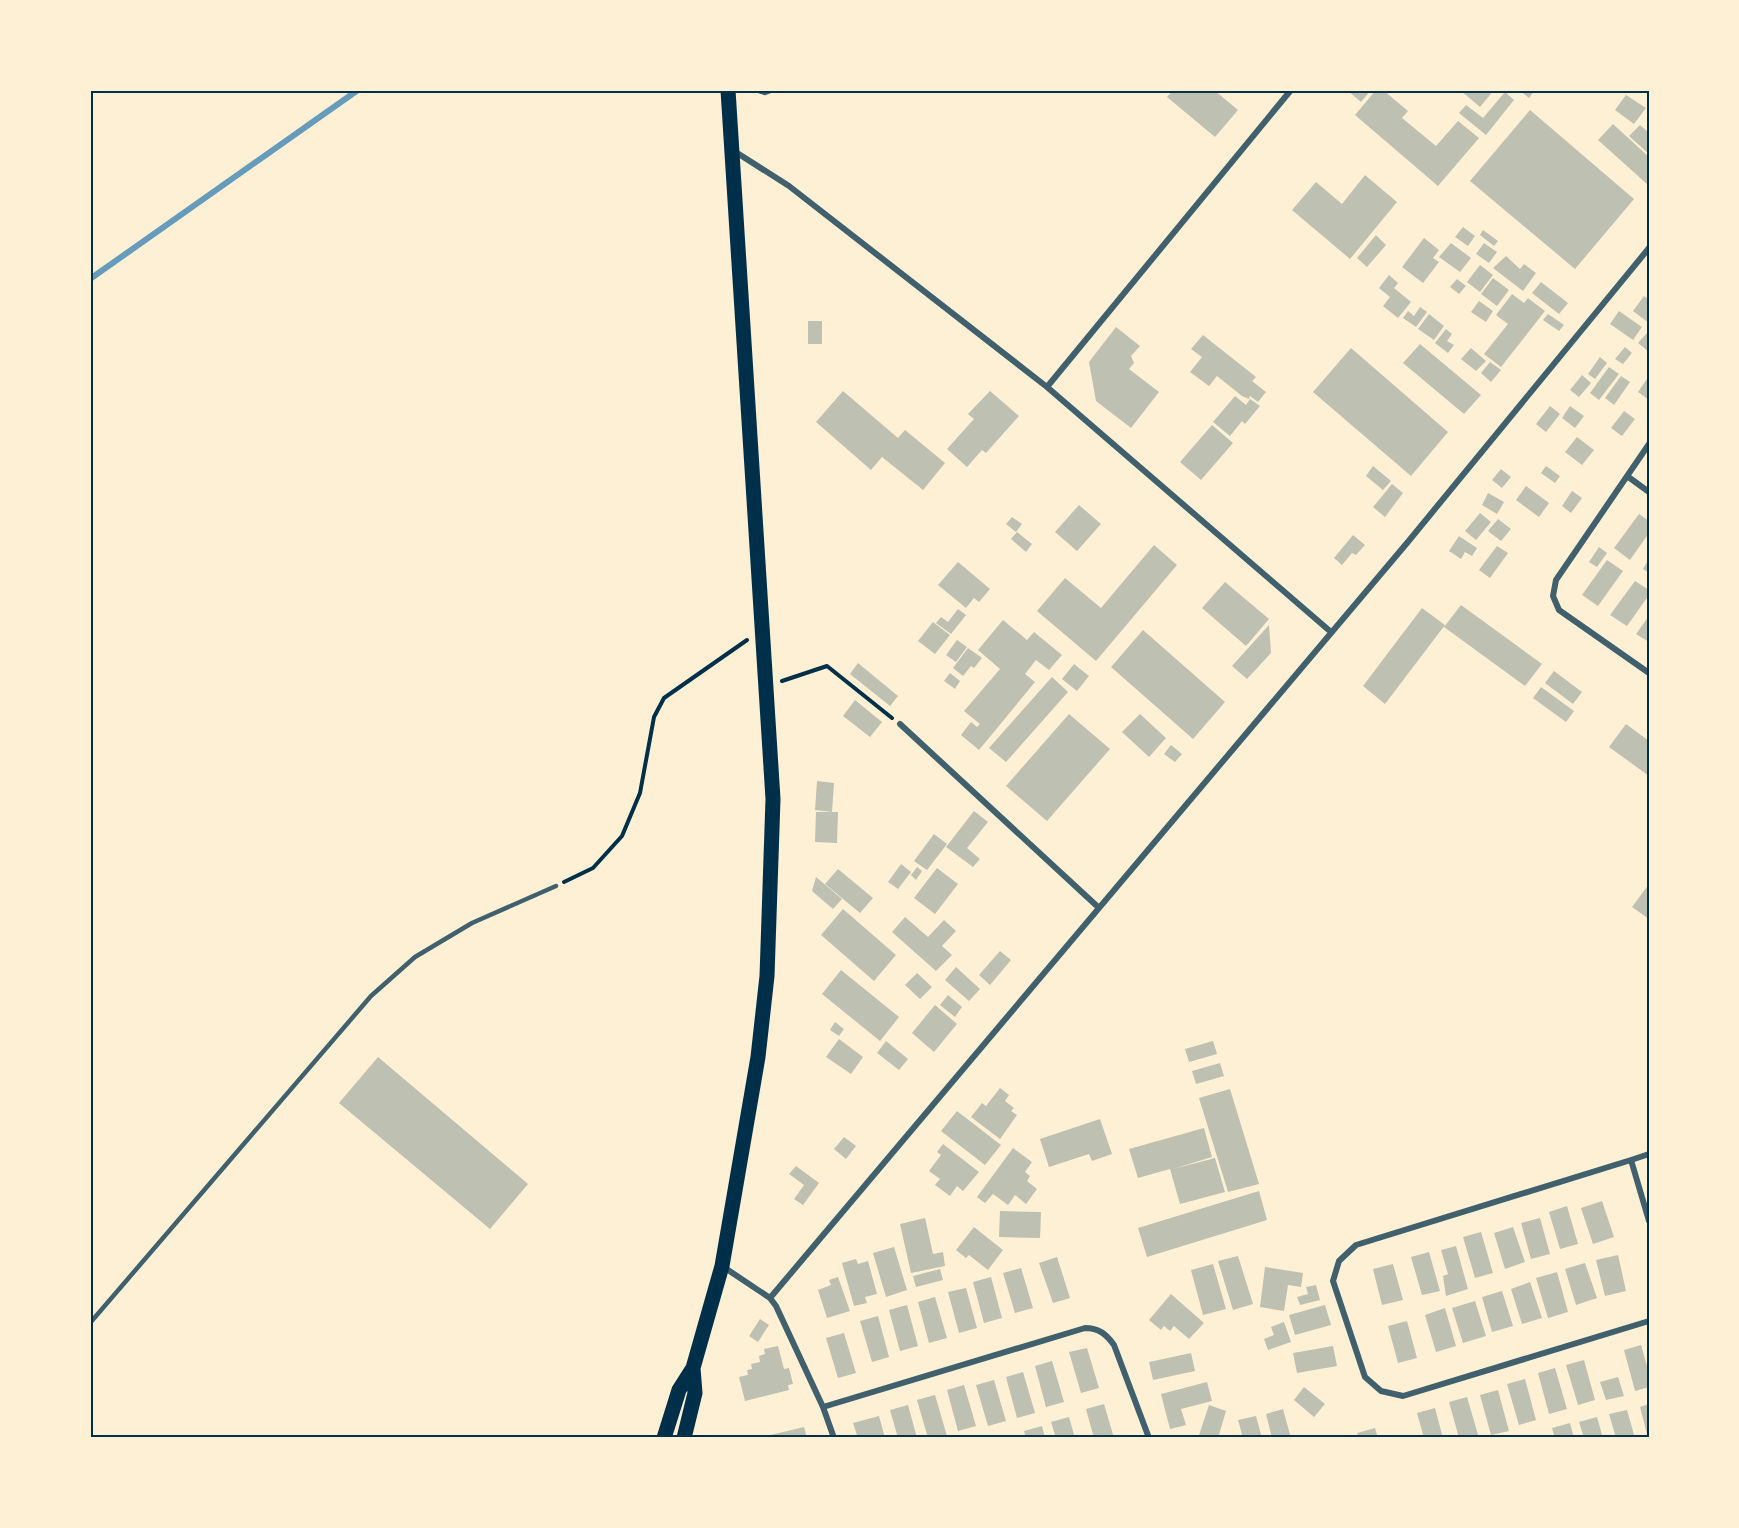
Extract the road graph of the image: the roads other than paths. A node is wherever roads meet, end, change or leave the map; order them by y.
1 (728, 90) edge
2 (756, 90) edge
3 (773, 90) edge
4 (1291, 90) edge
5 (734, 151) junction
6 (1649, 248) edge
7 (1047, 387) junction
8 (1649, 444) edge
9 (1627, 476) junction
10 (1649, 492) edge
11 (1331, 632) junction
12 (1649, 673) edge
13 (900, 724) road end
14 (556, 886) road end
15 (1098, 907) junction
16 (1649, 1154) edge
17 (1631, 1160) junction
18 (1649, 1221) edge
19 (722, 1266) junction
20 (770, 1298) junction
21 (1649, 1321) edge
22 (90, 1323) edge
23 (693, 1368) junction
24 (823, 1407) junction
25 (664, 1438) edge
26 (684, 1438) edge
27 (834, 1438) edge
28 (1149, 1438) edge

1 - 5 main road
2 - 3 lane
4 - 7 street
5 - 7 street
5 - 19 main road
6 - 11 street
7 - 11 street
8 - 9 street
9 - 10 street
9 - 12 street
11 - 15 street
13 - 15 street
14 - 22 lane
15 - 20 street
16 - 17 street
17 - 18 street
17 - 21 street
19 - 20 street
19 - 23 main road
20 - 24 street
23 - 25 main road
23 - 26 main road
24 - 27 street
24 - 28 street

